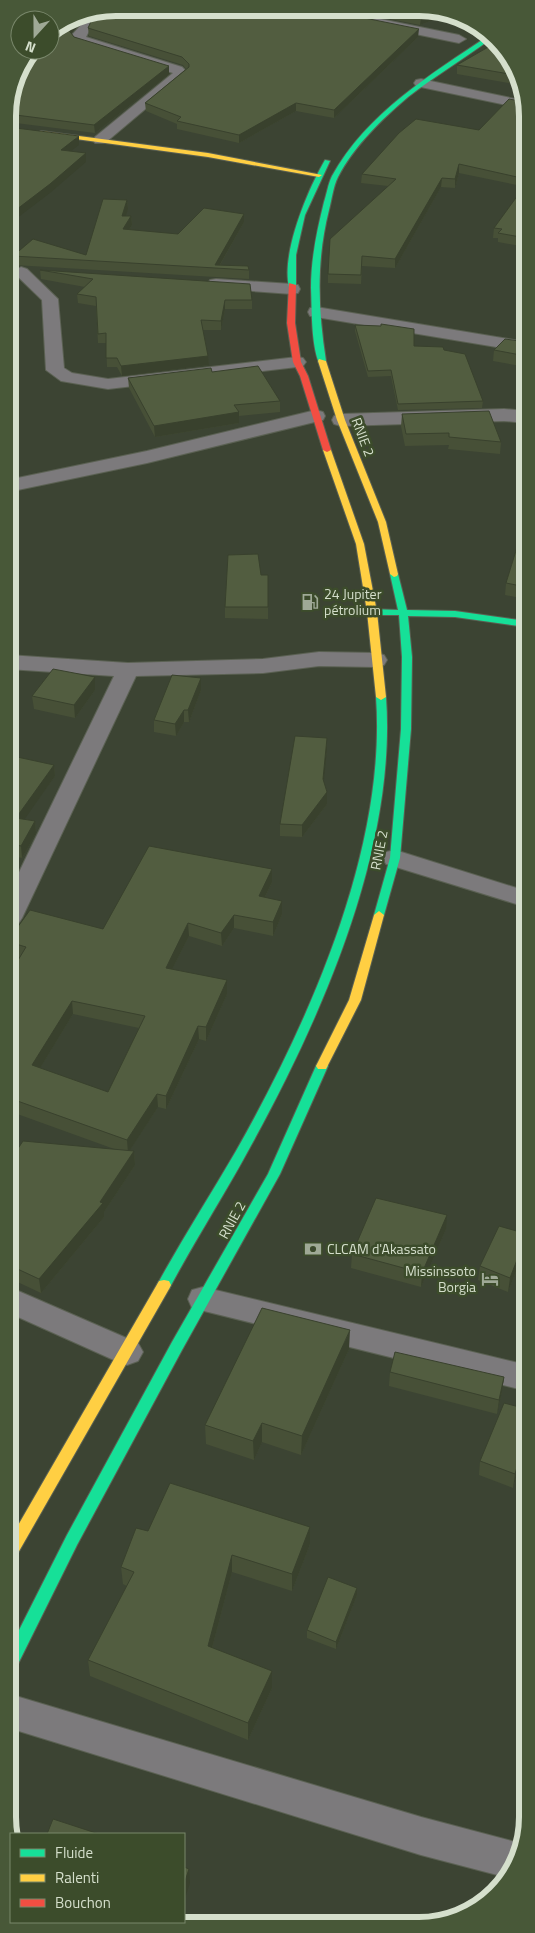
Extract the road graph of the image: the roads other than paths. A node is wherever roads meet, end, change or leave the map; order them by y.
1 (352, 16) edge
2 (84, 22) edge
3 (465, 36) joint
4 (484, 41) edge
5 (444, 50) dead end
6 (421, 83) junction
7 (518, 103) edge
8 (32, 132) edge
9 (100, 140) junction
10 (334, 150) dead end
11 (319, 174) junction
12 (16, 271) edge
13 (16, 273) edge
14 (50, 274) edge
15 (196, 283) edge
16 (292, 289) junction
17 (316, 312) junction
18 (519, 346) edge
19 (297, 362) junction
20 (316, 416) junction
21 (519, 416) edge
22 (341, 420) junction
23 (16, 484) edge
24 (372, 612) junction
25 (403, 613) junction
26 (519, 623) edge
27 (376, 660) junction
28 (16, 663) edge
29 (128, 670) junction
30 (395, 858) junction
31 (519, 897) edge
32 (16, 903) edge
33 (203, 1299) junction
34 (16, 1302) edge
35 (127, 1352) junction
36 (519, 1376) edge
37 (16, 1542) edge
38 (16, 1653) edge
39 (16, 1713) edge
40 (509, 1859) edge

1 - 3 street
2 - 9 street
3 - 5 main road
4 - 6 main road, RNIE 2 / RNIE 2
6 - 7 street
6 - 17 main road, RNIE 2 / RNIE 2
8 - 9 main road
9 - 11 main road
10 - 11 main road, RNIE 2 / RNIE 2
11 - 16 main road, RNIE 2 / RNIE 2
12 - 14 street
13 - 19 street
15 - 16 street
16 - 19 main road, RNIE 2 / RNIE 2
17 - 18 street
17 - 22 main road, RNIE 2 / RNIE 2
19 - 20 main road, RNIE 2 / RNIE 2
20 - 23 street
20 - 24 main road, RNIE 2 / RNIE 2
21 - 22 street
22 - 25 main road, RNIE 2 / RNIE 2
24 - 25 main road
24 - 27 main road, RNIE 2 / RNIE 2
25 - 26 main road
25 - 30 main road, RNIE 2 / RNIE 2
27 - 29 street
27 - 35 main road, RNIE 2 / RNIE 2
28 - 29 street
29 - 32 street
30 - 31 street
30 - 33 main road, RNIE 2 / RNIE 2
33 - 36 street
33 - 38 main road, RNIE 2 / RNIE 2
34 - 35 street
35 - 37 main road, RNIE 2 / RNIE 2
39 - 40 street

